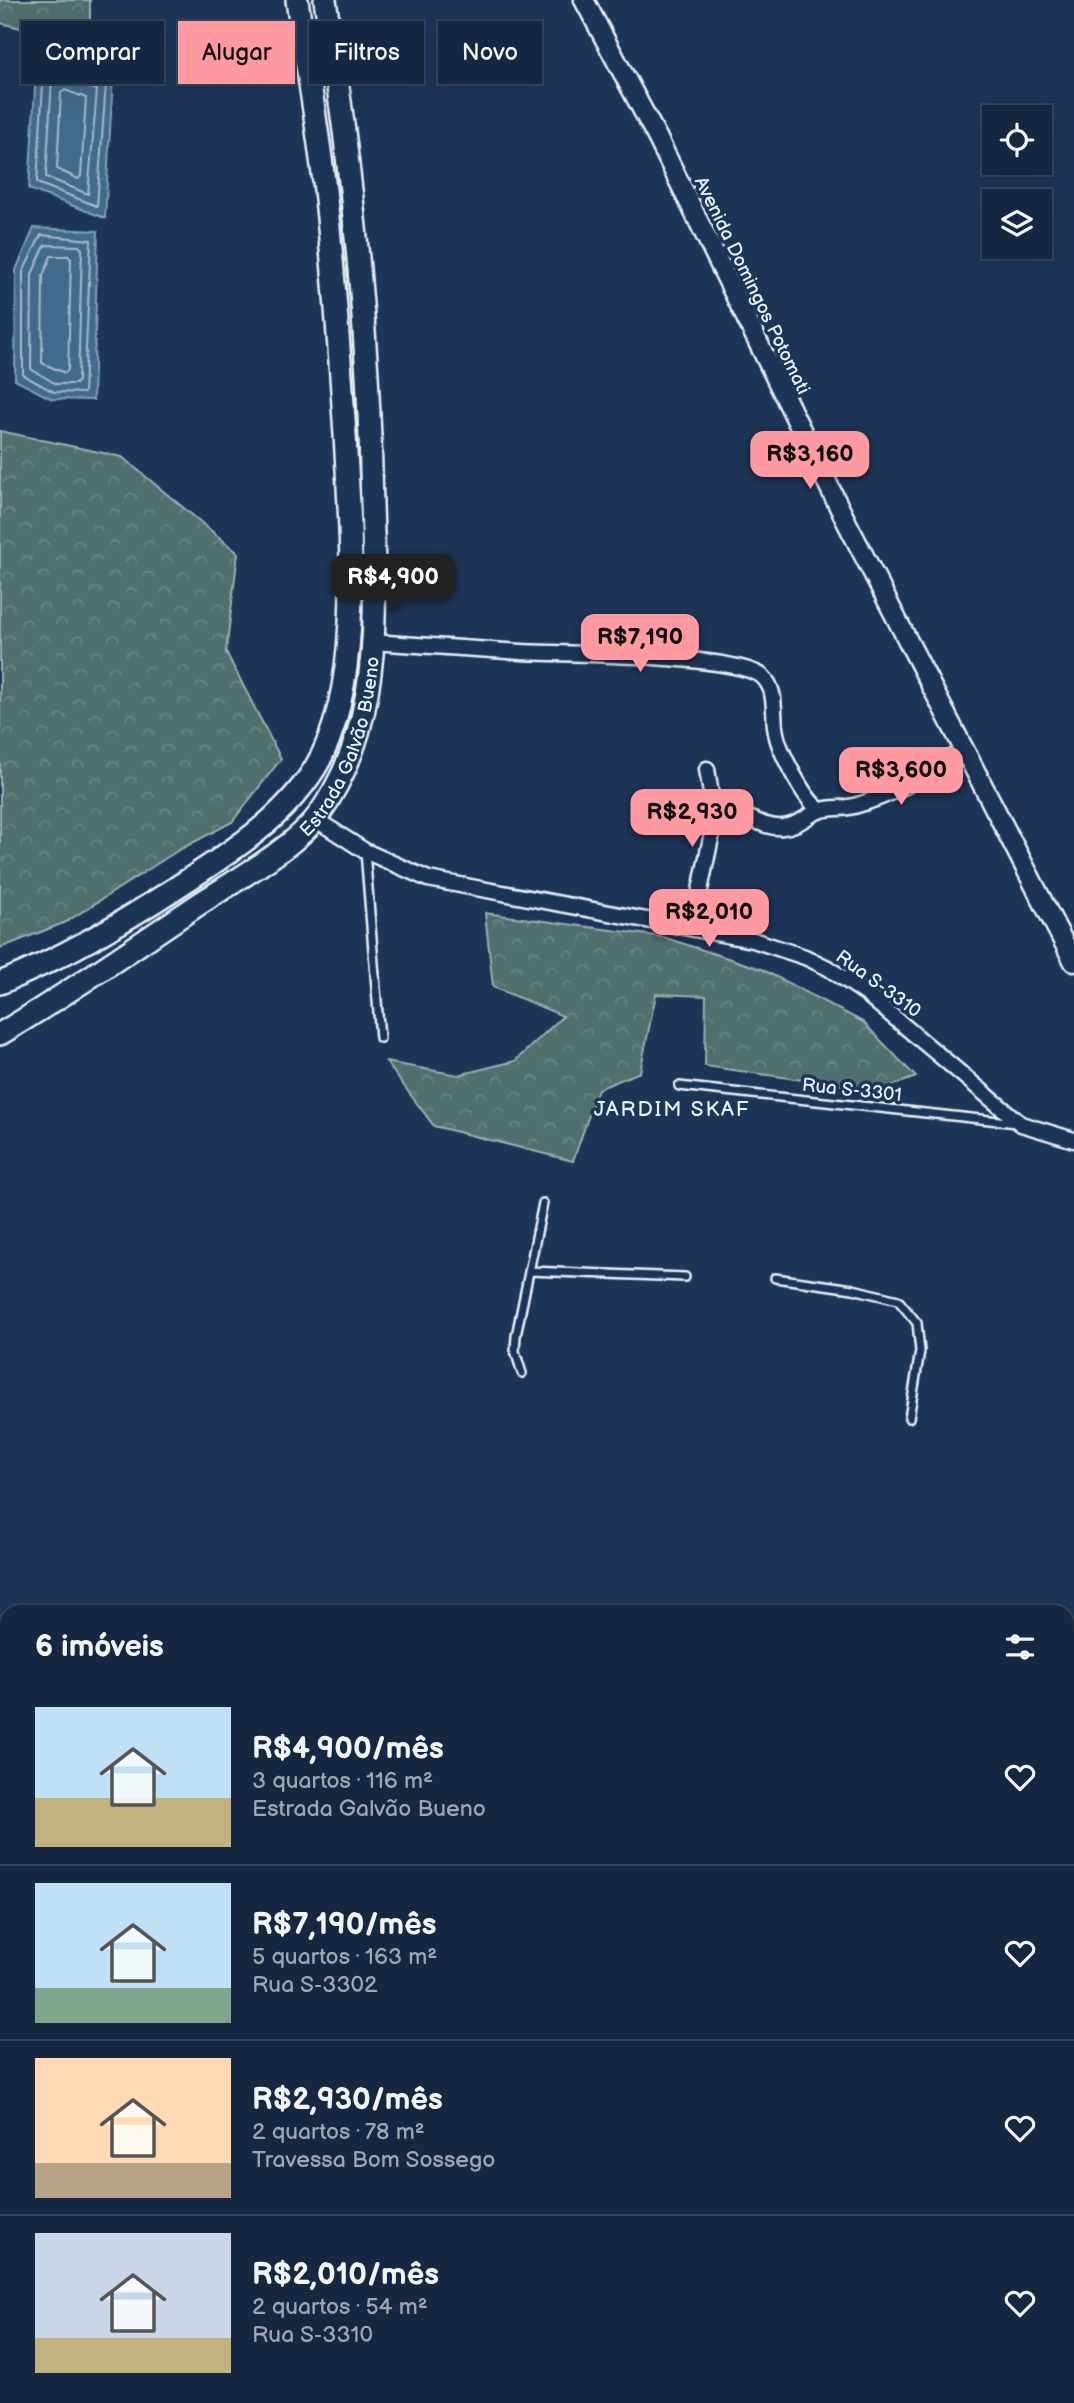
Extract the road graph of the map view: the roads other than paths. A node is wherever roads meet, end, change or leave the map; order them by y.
1 (297, 0) edge
2 (325, 0) edge
3 (584, 0) edge
4 (372, 642) junction
5 (963, 750) junction
6 (707, 769) dead end
7 (821, 810) junction
8 (742, 814) dead end
9 (315, 819) junction
10 (365, 851) junction
11 (692, 928) junction
12 (1074, 962) edge
13 (0, 983) edge
14 (0, 1034) edge
15 (380, 1038) dead end
16 (680, 1086) dead end
17 (1021, 1124) junction
18 (1074, 1140) edge
19 (543, 1203) dead end
20 (529, 1271) junction
21 (685, 1277) dead end
22 (775, 1278) dead end
23 (522, 1373) dead end
24 (909, 1418) dead end

1 - 13 main road, Estrada Galvão Bueno
2 - 4 main road, Estrada Galvão Bueno
3 - 5 street, Avenida Domingos Potomati
4 - 7 street
4 - 9 main road, Estrada Galvão Bueno
5 - 7 street
5 - 12 street, Avenida Domingos Potomati
6 - 11 street
7 - 8 street
9 - 10 street, Rua S-3310
9 - 14 main road, Estrada Galvão Bueno
10 - 11 street, Rua S-3310
10 - 15 lane
11 - 17 street, Rua S-3310
16 - 17 lane, Rua S-3301
17 - 18 street, Rua S-3310
19 - 20 lane
20 - 21 lane
20 - 23 lane
22 - 24 lane

